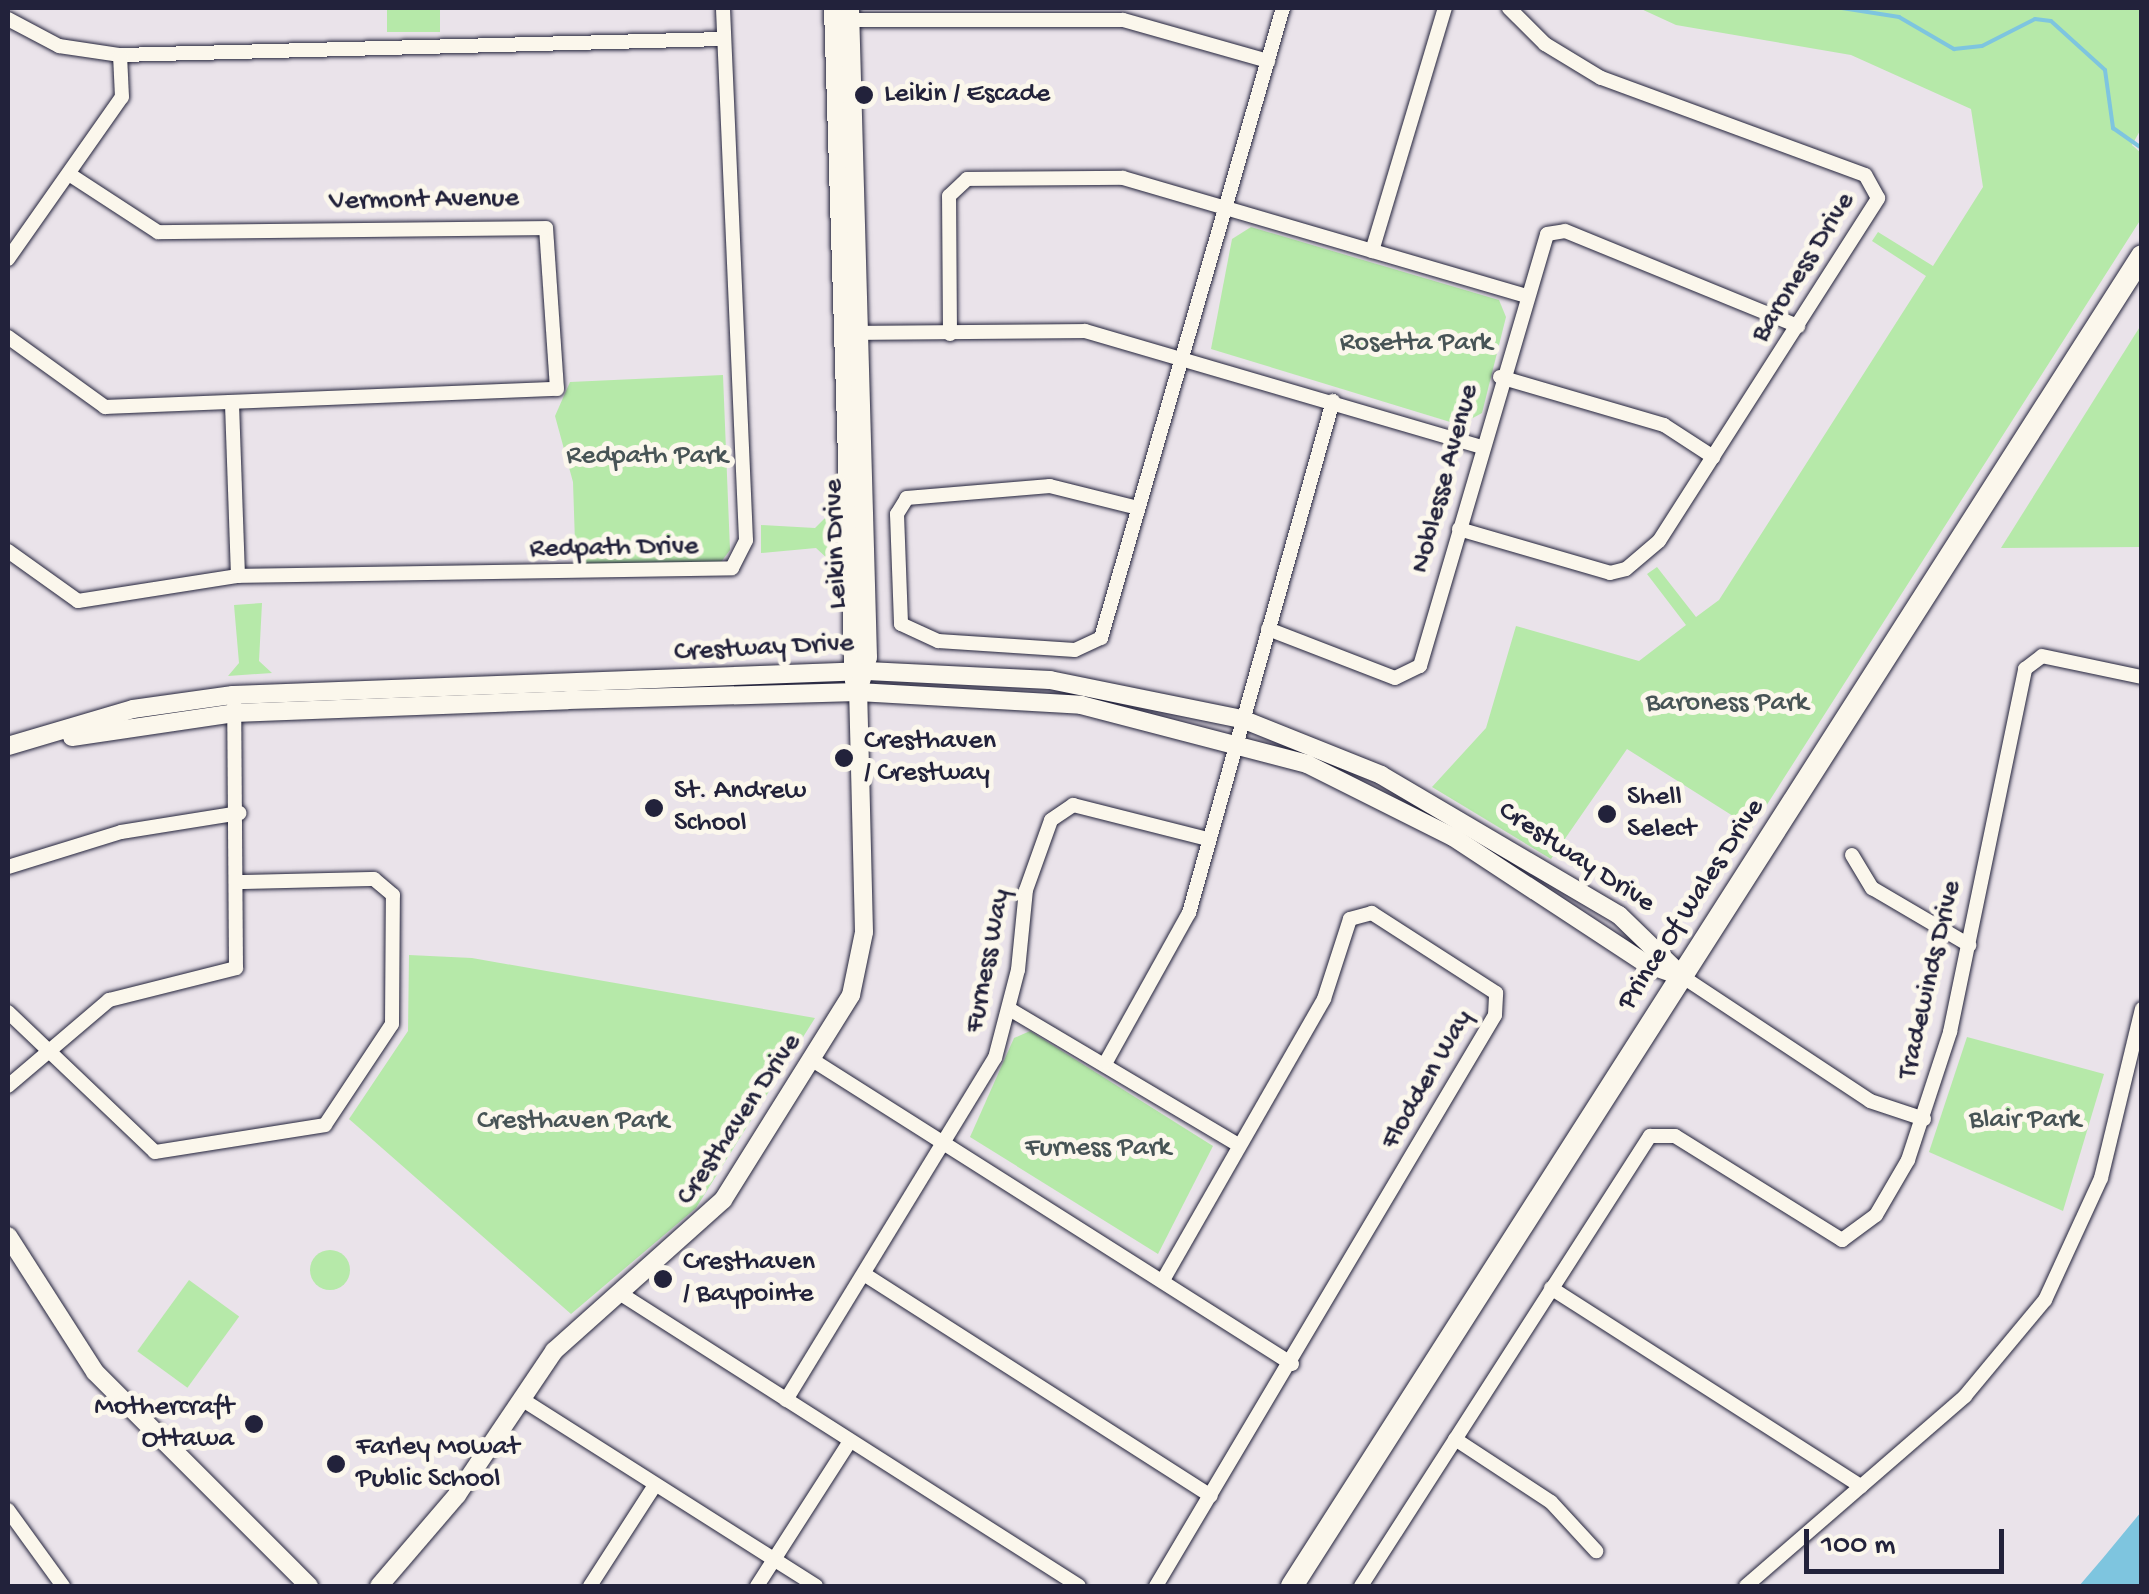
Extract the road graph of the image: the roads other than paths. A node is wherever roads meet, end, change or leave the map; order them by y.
1 (723, 8) edge
2 (1283, 8) edge
3 (1445, 8) edge
4 (1509, 8) edge
5 (944, 13) edge
6 (842, 14) edge
7 (8, 19) edge
8 (724, 39) junction
9 (120, 55) junction
10 (1268, 61) junction
11 (69, 174) junction
12 (1225, 208) junction
13 (1372, 250) junction
14 (2142, 256) edge
15 (8, 259) edge
16 (1522, 294) junction
17 (1798, 326) junction
18 (850, 333) junction
19 (950, 334) junction
20 (8, 338) edge
21 (1183, 358) junction
22 (1500, 377) junction
23 (1333, 401) junction
24 (232, 404) junction
25 (1482, 447) junction
26 (1713, 458) junction
27 (1138, 508) junction
28 (1460, 528) junction
29 (8, 551) edge
30 (238, 576) junction
31 (1268, 629) junction
32 (858, 672) junction
33 (2142, 677) edge
34 (858, 692) junction
35 (234, 704) junction
36 (1242, 719) junction
37 (1236, 738) junction
38 (8, 746) edge
39 (8, 757) edge
40 (239, 813) junction
41 (1206, 840) junction
42 (1852, 854) dead end
43 (8, 867) edge
44 (240, 882) junction
45 (1969, 945) junction
46 (1683, 977) junction
47 (1010, 1010) junction
48 (2142, 1010) edge
49 (8, 1012) edge
50 (47, 1050) junction
51 (814, 1061) junction
52 (1106, 1062) junction
53 (8, 1086) edge
54 (1924, 1119) junction
55 (1238, 1144) junction
56 (948, 1145) junction
57 (8, 1236) edge
58 (867, 1276) junction
59 (1163, 1280) junction
60 (1551, 1288) junction
61 (622, 1294) junction
62 (1292, 1364) junction
63 (523, 1400) junction
64 (786, 1400) junction
65 (1455, 1439) junction
66 (850, 1442) junction
67 (655, 1485) junction
68 (1861, 1486) junction
69 (1211, 1496) junction
70 (8, 1510) edge
71 (422, 1536) junction
72 (1596, 1551) dead end
73 (774, 1559) junction
74 (284, 1568) junction
75 (1062, 1582) edge
76 (63, 1586) edge
77 (295, 1586) edge
78 (308, 1586) edge
79 (379, 1586) edge
80 (399, 1586) edge
81 (590, 1586) edge
82 (757, 1586) edge
83 (816, 1586) edge
84 (1079, 1586) edge
85 (1156, 1586) edge
86 (1292, 1586) edge
87 (1362, 1586) edge
88 (1746, 1586) edge

1 - 8 street, Redpath Drive
2 - 10 street
3 - 13 street
4 - 17 street, Baroness Drive
5 - 6 street
5 - 10 street
6 - 18 street, Leikin Drive
7 - 9 street
8 - 9 street
8 - 30 street, Redpath Drive
9 - 11 street
10 - 12 street
11 - 15 street
11 - 24 street, Vermont Avenue
12 - 13 street
12 - 19 street
12 - 21 street
13 - 16 street
14 - 46 main road, Prince Of Wales Drive
16 - 17 street, Noblesse Avenue
16 - 22 street, Noblesse Avenue
17 - 26 street, Baroness Drive
18 - 19 street
18 - 32 street, Leikin Drive
19 - 21 street
20 - 24 street
21 - 23 street
21 - 27 street
22 - 25 street, Noblesse Avenue
22 - 26 street
23 - 25 street
23 - 31 street
24 - 30 street
25 - 28 street, Noblesse Avenue
26 - 28 street, Baroness Drive
27 - 27 street
28 - 31 street, Noblesse Avenue
29 - 30 street, Redpath Drive
31 - 36 street
32 - 34 street, Leikin Drive
32 - 35 street, Crestway Drive
32 - 36 street, Crestway Drive
33 - 45 street, Tradewinds Drive
34 - 35 street, Crestway Drive
34 - 37 street, Crestway Drive
34 - 51 street, Cresthaven Drive
35 - 38 street, Crestway Drive
35 - 39 street, Crestway Drive
35 - 40 street
36 - 37 street
36 - 46 street, Crestway Drive
37 - 41 street
37 - 46 street, Crestway Drive
40 - 43 street
40 - 44 street
41 - 47 street, Furness Way
41 - 52 street
42 - 45 street
44 - 50 street
44 - 50 street
45 - 54 street, Tradewinds Drive
46 - 54 street
46 - 86 main road, Prince Of Wales Drive
47 - 52 street
47 - 56 street, Furness Way
48 - 68 street
49 - 50 street
50 - 53 street
51 - 56 street
51 - 61 street, Cresthaven Drive
52 - 55 street
54 - 60 street, Tradewinds Drive
55 - 59 street, Flodden Way
55 - 62 street, Flodden Way
56 - 58 street, Furness Way
56 - 59 street
57 - 74 street
58 - 64 street, Furness Way
58 - 69 street
59 - 62 street
60 - 65 street, Tradewinds Drive
60 - 68 street
61 - 63 street, Cresthaven Drive
61 - 64 street
62 - 69 street, Flodden Way
63 - 67 street
63 - 71 street, Cresthaven Drive
64 - 66 street
65 - 72 street
65 - 87 street, Tradewinds Drive
66 - 73 street
66 - 75 street
67 - 73 street
67 - 81 street
68 - 88 street
69 - 85 street, Flodden Way
70 - 76 street
71 - 79 street, Cresthaven Drive
71 - 80 street, Cresthaven Drive
73 - 82 street
73 - 83 street
74 - 77 street
74 - 78 street
75 - 84 street

